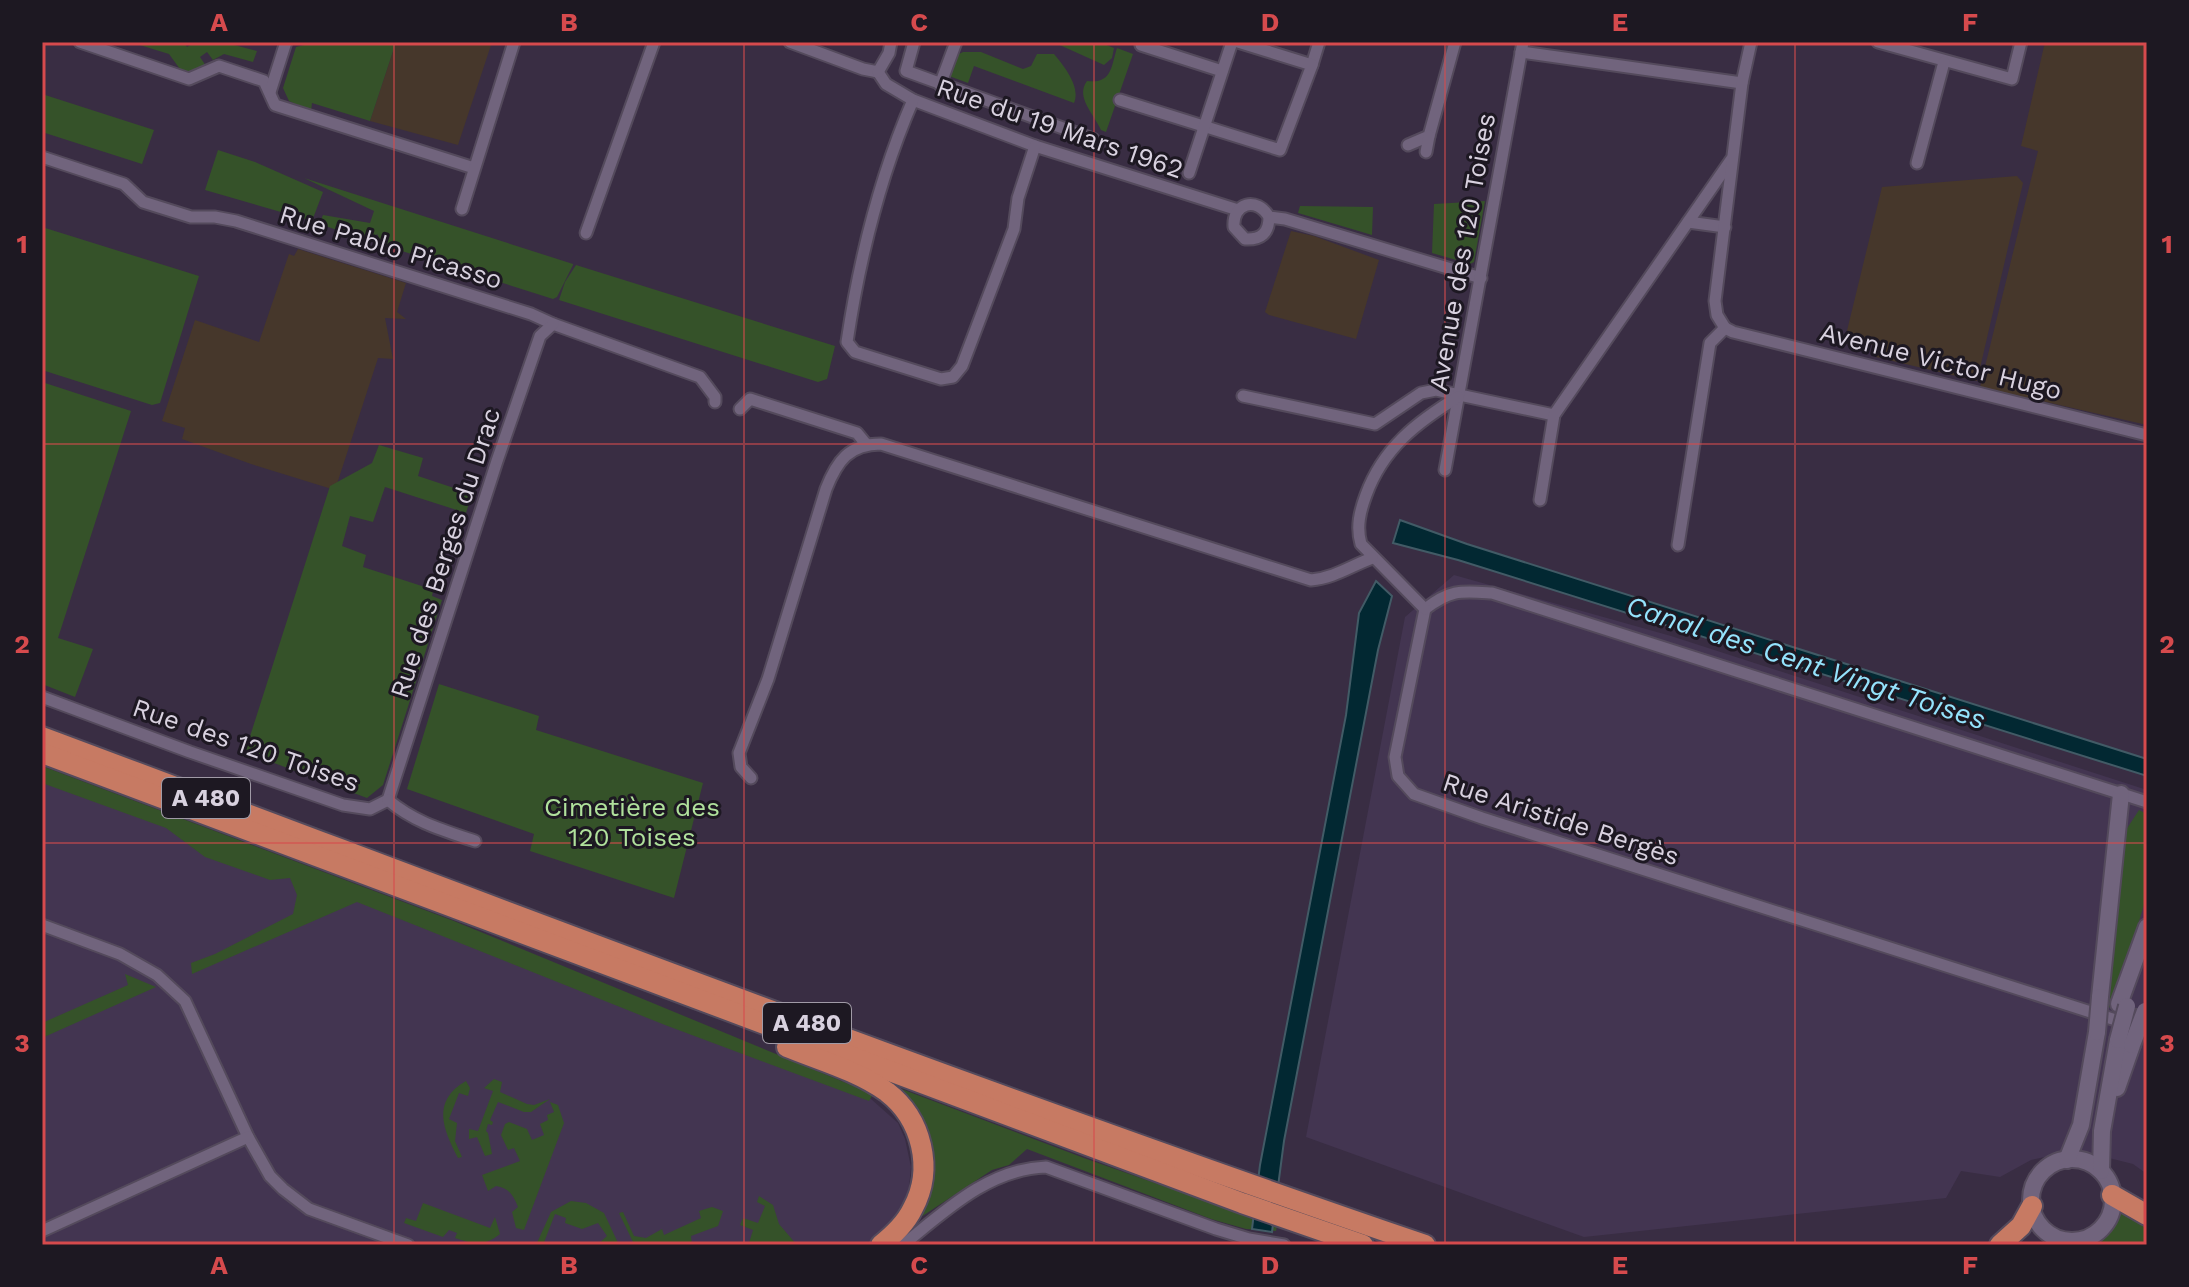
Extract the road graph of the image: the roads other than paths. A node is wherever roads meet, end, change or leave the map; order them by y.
1 (80, 42) edge
2 (286, 42) edge
3 (514, 42) edge
4 (654, 42) edge
5 (790, 42) edge
6 (891, 42) edge
7 (914, 42) edge
8 (956, 42) edge
9 (1235, 42) edge
10 (1319, 42) edge
11 (1455, 42) edge
12 (1751, 42) edge
13 (1878, 42) edge
14 (2021, 42) edge
15 (1141, 45) dead end
16 (1522, 47) edge
17 (1944, 62) junction
18 (1312, 65) junction
19 (1222, 71) junction
20 (878, 72) junction
21 (1742, 83) junction
22 (940, 85) junction
23 (270, 92) junction
24 (913, 100) junction
25 (1120, 100) dead end
26 (1204, 126) junction
27 (1429, 136) junction
28 (1093, 139) dead end
29 (1408, 145) dead end
30 (1035, 146) junction
31 (1426, 152) dead end
32 (1734, 156) junction
33 (42, 157) edge
34 (1917, 163) dead end
35 (474, 168) junction
36 (1189, 173) dead end
37 (462, 209) dead end
38 (1238, 210) junction
39 (1269, 217) junction
40 (1688, 222) junction
41 (1725, 227) junction
42 (586, 233) dead end
43 (1481, 278) junction
44 (553, 324) junction
45 (1725, 328) junction
46 (1243, 396) dead end
47 (1458, 397) junction
48 (715, 402) dead end
49 (740, 409) dead end
50 (1554, 415) junction
51 (2147, 435) edge
52 (866, 444) junction
53 (1445, 470) dead end
54 (1540, 500) dead end
55 (1678, 545) dead end
56 (1372, 558) junction
57 (1425, 609) junction
58 (42, 697) edge
59 (42, 737) edge
60 (42, 753) edge
61 (751, 778) dead end
62 (2121, 794) junction
63 (388, 800) junction
64 (2147, 802) edge
65 (475, 841) dead end
66 (42, 925) edge
67 (2147, 927) edge
68 (695, 998) junction
69 (2146, 1008) edge
70 (2147, 1030) edge
71 (2114, 1038) junction
72 (248, 1137) junction
73 (2067, 1160) junction
74 (2101, 1171) junction
75 (1243, 1193) junction
76 (2112, 1195) junction
77 (2032, 1206) junction
78 (1283, 1207) junction
79 (2147, 1215) edge
80 (930, 1223) junction
81 (42, 1231) edge
82 (2048, 1238) edge
83 (2081, 1242) edge
84 (1282, 1244) edge
85 (408, 1245) edge
86 (881, 1245) edge
87 (895, 1245) edge
88 (903, 1245) edge
89 (1363, 1245) edge
90 (1425, 1245) edge
91 (2000, 1245) edge

1 - 23 street
2 - 23 street
3 - 35 street
4 - 42 street
5 - 20 street
6 - 20 street
7 - 22 street
8 - 22 street
9 - 18 street
9 - 19 street
10 - 18 street
11 - 27 street
12 - 21 street
13 - 17 street
14 - 17 street
15 - 19 street
16 - 21 street
16 - 43 street, Avenue des 120 Toises
17 - 34 street
18 - 26 street
19 - 26 street
20 - 24 street, Rue du 19 Mars 1962
21 - 32 street
22 - 28 street
23 - 35 street
24 - 30 street, Rue du 19 Mars 1962
24 - 30 street
25 - 26 street
26 - 36 street
27 - 29 street
27 - 31 street
30 - 38 street, Rue du 19 Mars 1962
32 - 40 street
32 - 41 street
33 - 44 street, Rue Pablo Picasso
35 - 37 street
38 - 39 street, Rue du 19 Mars 1962
38 - 39 street
39 - 43 street, Rue du 19 Mars 1962
40 - 41 street
40 - 50 street
41 - 45 street
43 - 47 street, Avenue des 120 Toises
44 - 48 street, Rue Pablo Picasso
44 - 63 street, Rue des Berges du Drac
45 - 51 street, Avenue Victor Hugo
45 - 55 street
46 - 47 street
47 - 50 street
47 - 53 street, Avenue des 120 Toises
47 - 56 street
49 - 52 street
50 - 54 street
52 - 56 street
52 - 61 street
56 - 57 street
57 - 62 street
57 - 70 street, Rue Aristide Bergès
58 - 63 street, Rue des 120 Toises
59 - 75 highway, A 480
60 - 68 highway, A 480
62 - 64 street
62 - 71 main road, bridge
63 - 65 street, Rue des 120 Toises
66 - 72 street
67 - 71 main road
68 - 75 highway, A 480
68 - 86 highway
69 - 71 main road, bridge
71 - 73 main road
71 - 74 main road
72 - 81 street
72 - 85 street
73 - 74 main road
73 - 77 main road
74 - 76 main road
75 - 78 highway, A 480
76 - 79 highway
76 - 83 main road
77 - 82 main road
77 - 91 highway
78 - 89 highway, A 480
78 - 90 highway, A 480
80 - 84 street
80 - 87 street
80 - 88 street
82 - 83 main road

